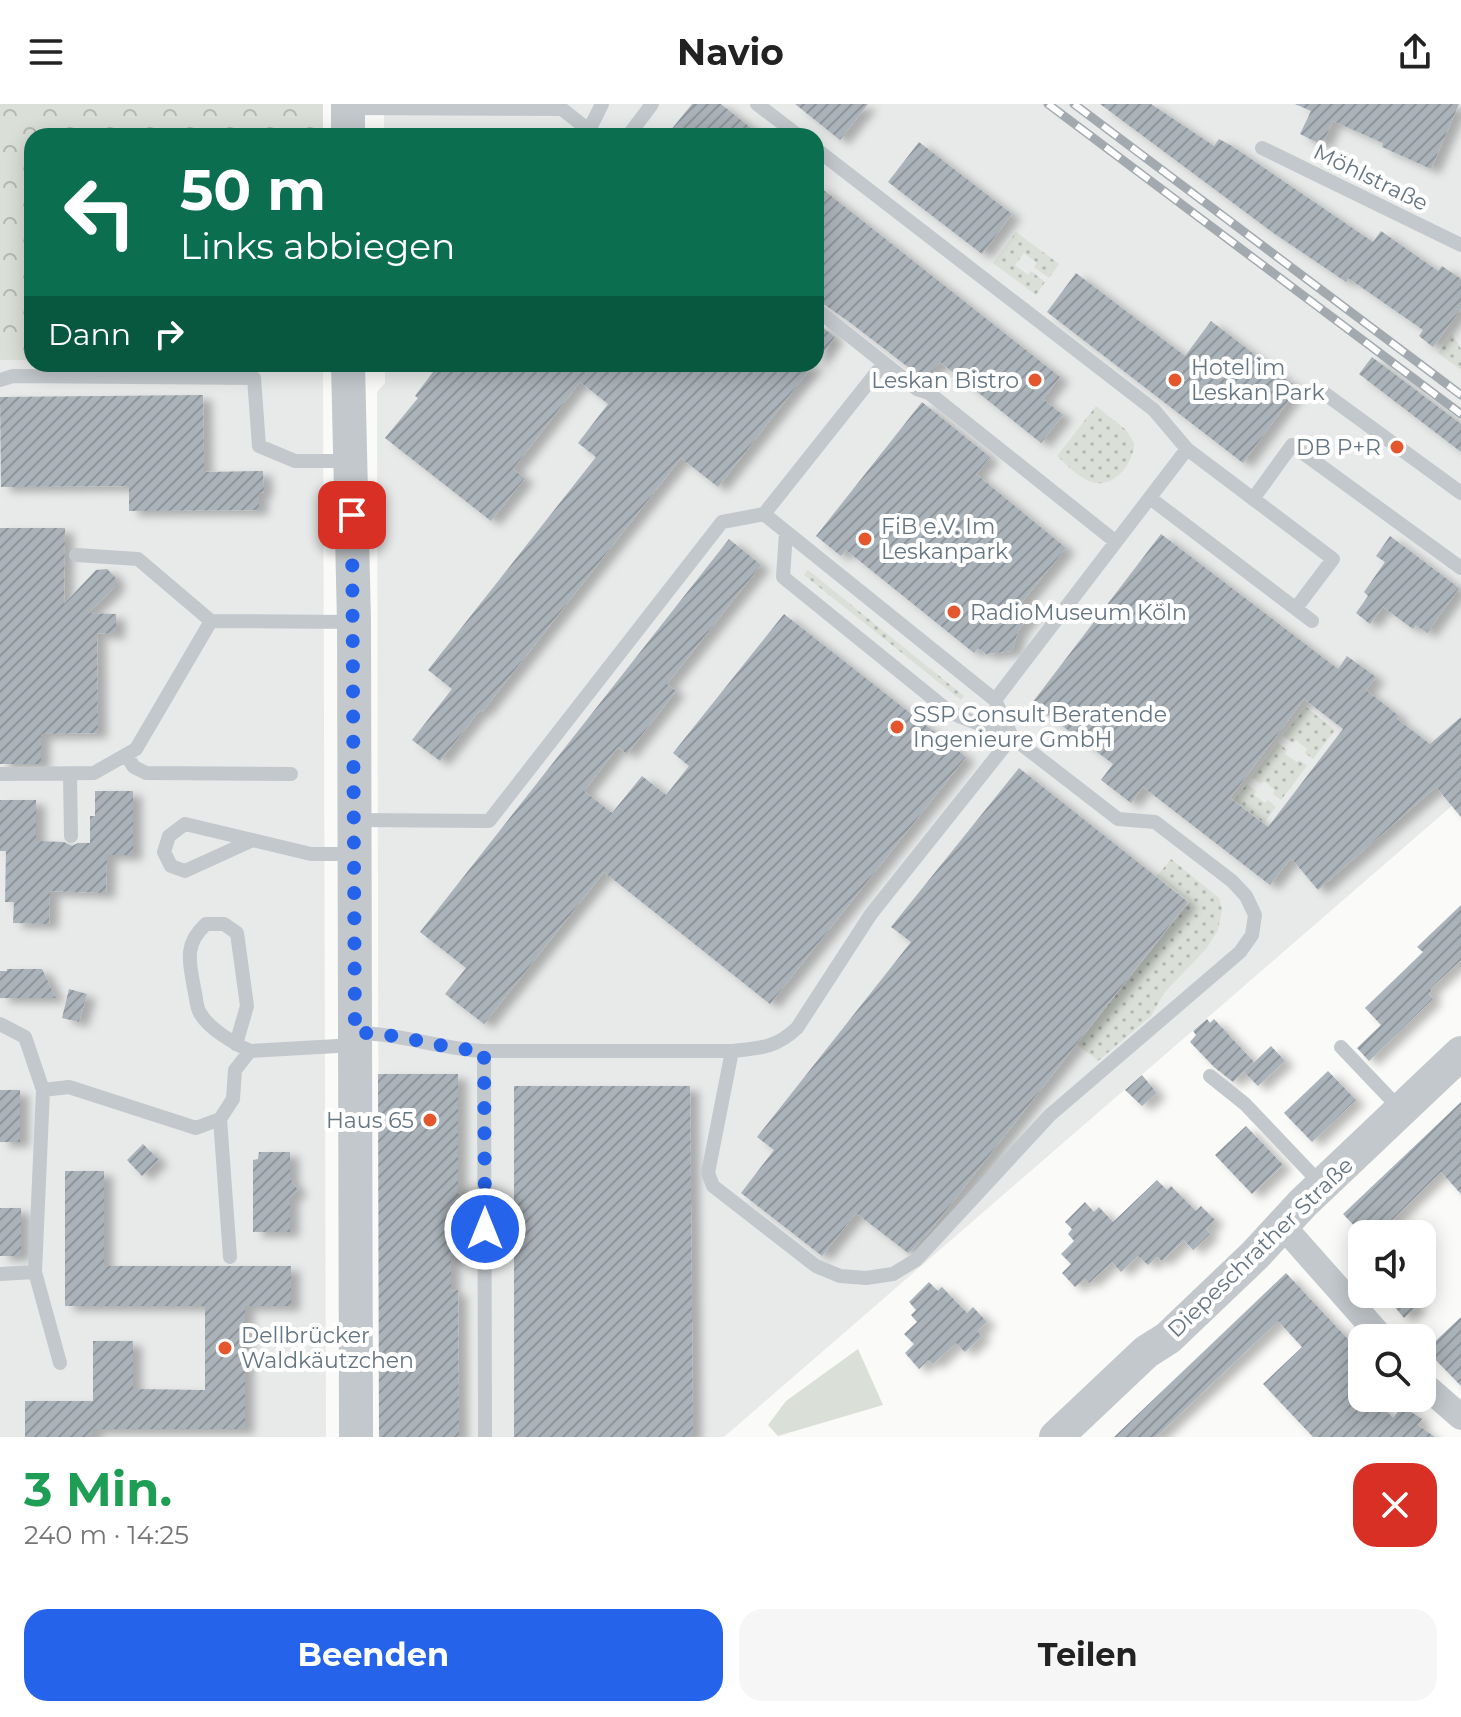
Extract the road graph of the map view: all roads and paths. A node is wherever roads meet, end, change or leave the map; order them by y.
1 (602, 104) edge
2 (652, 104) edge
3 (757, 104) edge
4 (348, 116) edge
5 (586, 128) edge
6 (594, 128) edge
7 (634, 128) edge
8 (788, 128) edge
9 (1262, 148) dead end
10 (824, 155) edge
11 (1461, 245) edge
12 (824, 315) edge
13 (884, 363) junction
14 (348, 372) edge
15 (0, 380) edge
16 (1324, 393) dead end
17 (1187, 449) junction
18 (351, 461) junction
19 (1461, 493) edge
20 (1150, 498) junction
21 (1253, 499) junction
22 (764, 514) junction
23 (786, 532) junction
24 (1116, 542) junction
25 (76, 555) dead end
26 (1461, 568) edge
27 (1296, 608) junction
28 (211, 621) junction
29 (1312, 621) dead end
30 (354, 622) junction
31 (995, 700) junction
32 (1012, 737) junction
33 (126, 755) junction
34 (0, 774) edge
35 (70, 774) junction
36 (291, 774) dead end
37 (355, 820) junction
38 (71, 836) dead end
39 (253, 840) junction
40 (355, 854) junction
41 (0, 1024) edge
42 (355, 1039) junction
43 (236, 1044) junction
44 (1341, 1047) dead end
45 (250, 1051) junction
46 (484, 1051) junction
47 (732, 1051) junction
48 (1461, 1053) edge
49 (1210, 1076) dead end
50 (43, 1090) junction
51 (1401, 1110) junction
52 (220, 1119) junction
53 (1322, 1185) junction
54 (1282, 1225) junction
55 (230, 1257) dead end
56 (35, 1272) junction
57 (0, 1274) edge
58 (1370, 1324) edge
59 (60, 1363) dead end
60 (1436, 1395) edge
61 (1461, 1417) edge
62 (356, 1437) edge
63 (485, 1437) edge
64 (1056, 1437) edge

1 - 6 lane
2 - 7 lane
3 - 8 lane
4 - 5 lane
9 - 11 lane, Möhlstraße
10 - 17 lane
12 - 13 lane
13 - 22 lane
13 - 24 lane
14 - 18 street
15 - 18 lane
16 - 19 lane
17 - 20 lane
17 - 21 lane
18 - 30 street
20 - 24 lane
20 - 27 lane
21 - 26 lane
21 - 27 lane
22 - 23 lane
22 - 37 lane
23 - 31 lane
23 - 32 lane
24 - 31 lane
25 - 28 lane
27 - 29 lane
28 - 30 lane
28 - 33 lane
30 - 37 street
31 - 32 lane
32 - 47 lane
32 - 47 lane
33 - 35 lane
33 - 36 lane
34 - 35 lane
35 - 38 lane
37 - 40 street
39 - 39 lane
39 - 40 lane
40 - 42 street
41 - 50 lane
42 - 45 lane
42 - 46 lane
42 - 62 street
43 - 43 lane
43 - 45 lane
44 - 51 lane
45 - 52 lane
46 - 47 lane
46 - 63 lane
48 - 51 street, Diepeschrather Straße
49 - 53 lane
50 - 52 lane
50 - 56 lane
51 - 53 street, Diepeschrather Straße
52 - 55 lane
53 - 54 street, Diepeschrather Straße
54 - 58 street
54 - 64 street, Diepeschrather Straße
56 - 57 lane
56 - 59 lane
60 - 61 street

